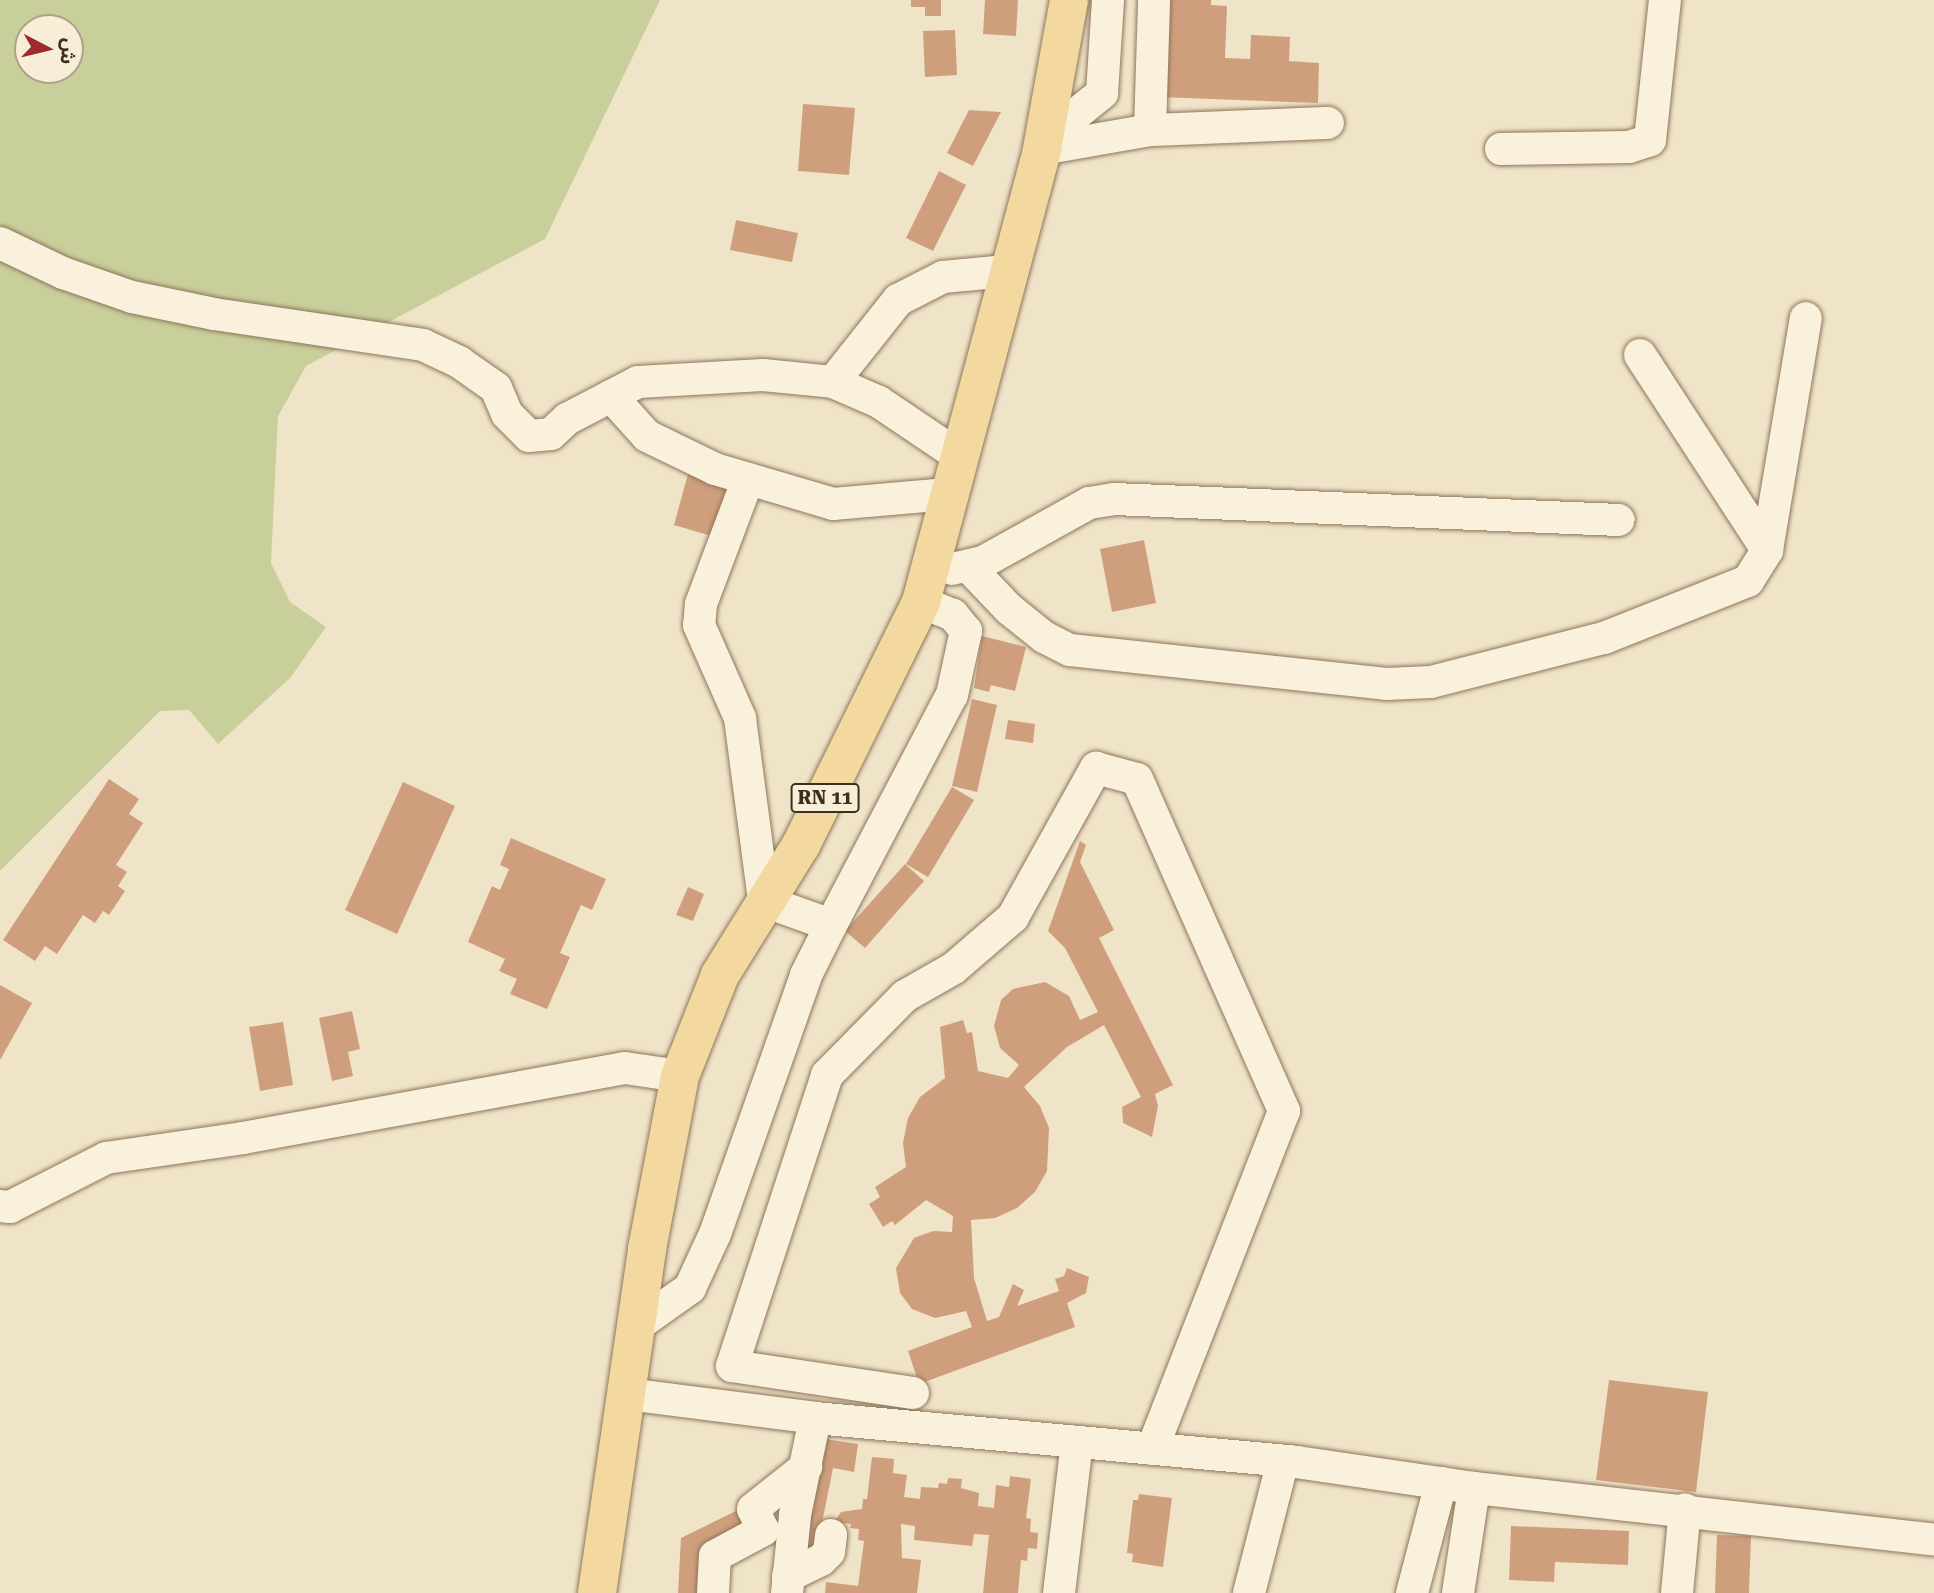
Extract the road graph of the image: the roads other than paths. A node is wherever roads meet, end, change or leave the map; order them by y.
1 (1069, 0) edge
2 (1108, 0) edge
3 (1153, 0) edge
4 (1665, 0) edge
5 (1328, 123) dead end
6 (1150, 130) junction
7 (1043, 140) junction
8 (1501, 149) dead end
9 (0, 243) edge
10 (1007, 271) junction
11 (1806, 318) dead end
12 (1640, 355) dead end
13 (833, 382) junction
14 (611, 396) junction
15 (959, 456) junction
16 (748, 479) junction
17 (948, 494) junction
18 (1619, 520) dead end
19 (1767, 550) junction
20 (969, 567) junction
21 (925, 587) junction
22 (764, 901) junction
23 (831, 925) junction
24 (680, 1076) junction
25 (0, 1206) edge
26 (638, 1325) junction
27 (913, 1393) dead end
28 (626, 1394) junction
29 (815, 1418) junction
30 (1077, 1442) junction
31 (1152, 1449) junction
32 (1283, 1461) junction
33 (806, 1467) junction
34 (1441, 1483) junction
35 (1474, 1488) junction
36 (1685, 1509) junction
37 (831, 1535) dead end
38 (1934, 1540) edge
39 (787, 1584) edge
40 (597, 1593) edge
41 (713, 1593) edge
42 (1059, 1593) edge
43 (1249, 1593) edge
44 (1412, 1593) edge
45 (1458, 1593) edge
46 (1677, 1593) edge

1 - 7 main road, RN 11
2 - 7 street
3 - 6 street
4 - 8 street
5 - 6 street
6 - 7 street
7 - 10 main road, RN 11
9 - 14 street
10 - 13 street
10 - 15 main road, RN 11
11 - 19 street
12 - 19 street
13 - 14 street
13 - 15 street
14 - 16 street
15 - 17 main road, RN 11
16 - 17 street
16 - 22 street
17 - 21 main road, RN 11
18 - 20 street
19 - 20 street
20 - 21 street
21 - 22 main road, RN 11
21 - 23 street
22 - 23 street
22 - 24 main road, RN 11
23 - 26 street
24 - 25 street
24 - 26 main road, RN 11
26 - 28 main road, RN 11
27 - 31 street
28 - 29 street
28 - 40 main road, RN 11
29 - 30 street
29 - 33 street
30 - 31 street
30 - 42 street
31 - 32 street
32 - 34 street
32 - 43 street
33 - 39 street
33 - 41 street
34 - 35 street
34 - 44 street
35 - 36 street
35 - 45 street
36 - 38 street
36 - 46 street
37 - 39 street

